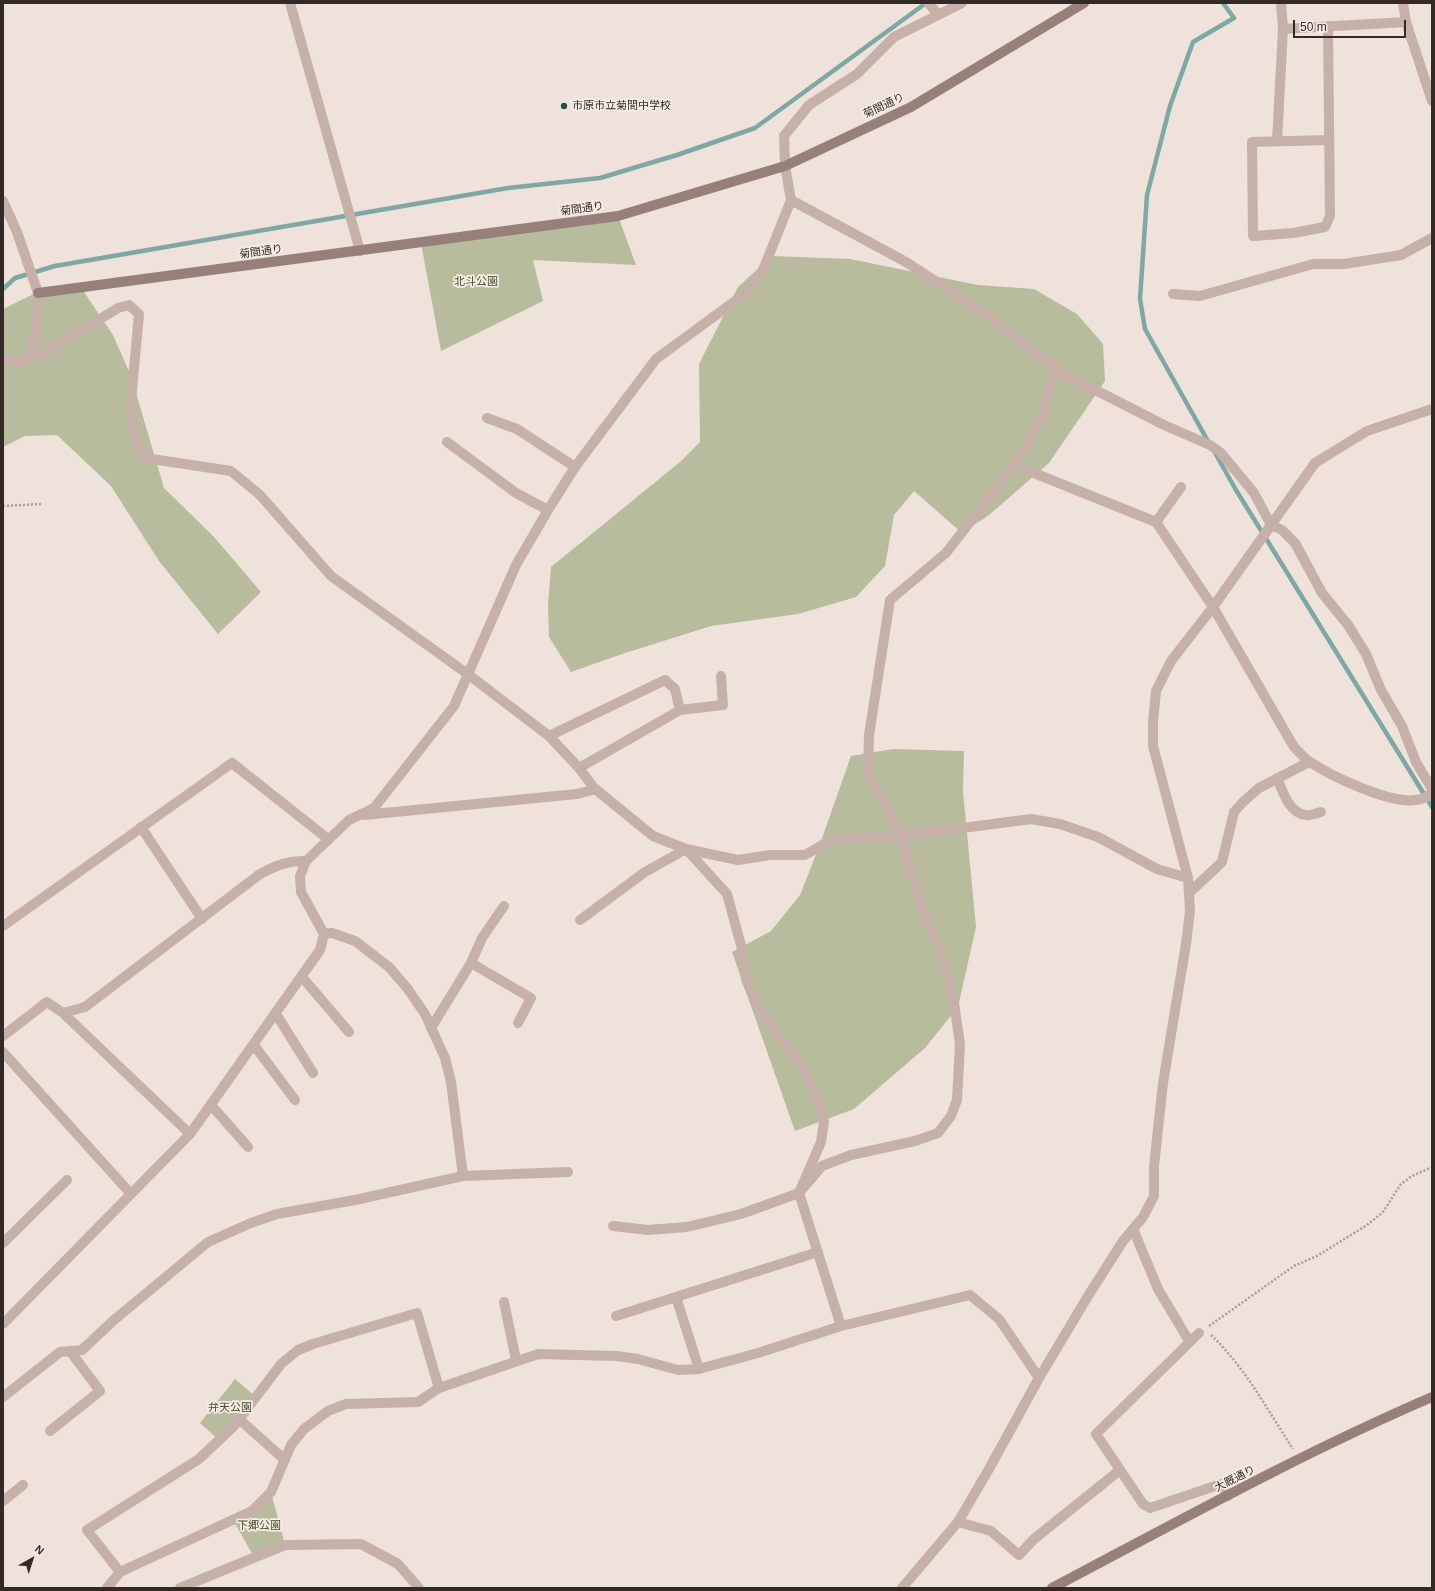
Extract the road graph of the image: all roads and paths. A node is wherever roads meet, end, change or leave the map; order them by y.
1 (290, 3) edge
2 (928, 3) edge
3 (962, 3) edge
4 (1084, 3) edge
5 (1281, 3) edge
6 (1403, 3) edge
7 (938, 14) junction
8 (1406, 22) junction
9 (1328, 26) junction
10 (1283, 29) junction
11 (1432, 101) edge
12 (1329, 140) junction
13 (1277, 141) junction
14 (785, 166) junction
15 (791, 200) junction
16 (3, 201) edge
17 (1432, 238) edge
18 (360, 251) junction
19 (38, 293) junction
20 (1173, 294) dead end
21 (30, 356) junction
22 (3, 360) edge
23 (1056, 368) junction
24 (1432, 409) edge
25 (487, 418) dead end
26 (447, 442) dead end
27 (1014, 465) junction
28 (575, 467) junction
29 (1181, 487) dead end
30 (43, 504) dead end
31 (3, 506) edge
32 (548, 510) junction
33 (1156, 522) junction
34 (1271, 526) junction
35 (1213, 607) junction
36 (469, 675) junction
37 (721, 676) dead end
38 (680, 710) junction
39 (549, 736) junction
40 (1309, 762) junction
41 (579, 768) junction
42 (1277, 778) junction
43 (596, 789) junction
44 (1432, 789) edge
45 (1432, 793) edge
46 (1322, 812) dead end
47 (358, 816) junction
48 (141, 827) junction
49 (902, 836) junction
50 (328, 840) junction
51 (686, 849) junction
52 (306, 861) junction
53 (1188, 878) junction
54 (1189, 893) junction
55 (504, 906) dead end
56 (202, 919) junction
57 (580, 920) dead end
58 (3, 926) edge
59 (324, 934) junction
60 (471, 962) junction
61 (302, 977) junction
62 (64, 1013) junction
63 (276, 1014) junction
64 (518, 1023) dead end
65 (431, 1028) junction
66 (349, 1032) dead end
67 (3, 1036) edge
68 (254, 1045) junction
69 (3, 1052) edge
70 (313, 1073) dead end
71 (295, 1100) dead end
72 (211, 1105) junction
73 (190, 1134) junction
74 (248, 1148) dead end
75 (1432, 1167) edge
76 (568, 1172) dead end
77 (463, 1176) junction
78 (67, 1180) dead end
79 (799, 1193) junction
80 (131, 1194) junction
81 (613, 1226) dead end
82 (1133, 1229) junction
83 (3, 1243) edge
84 (818, 1252) junction
85 (676, 1297) junction
86 (504, 1302) dead end
87 (616, 1316) dead end
88 (3, 1324) edge
89 (842, 1326) junction
90 (1199, 1333) junction
91 (1189, 1342) junction
92 (70, 1351) junction
93 (516, 1360) junction
94 (699, 1368) junction
95 (1039, 1378) junction
96 (439, 1388) junction
97 (3, 1397) edge
98 (1432, 1397) edge
99 (240, 1419) junction
100 (50, 1431) dead end
101 (285, 1460) junction
102 (1300, 1460) junction
103 (1120, 1470) junction
104 (23, 1485) dead end
105 (1228, 1496) junction
106 (3, 1501) edge
107 (958, 1522) junction
108 (120, 1572) junction
109 (107, 1588) edge
110 (180, 1588) edge
111 (419, 1588) edge
112 (902, 1588) edge
113 (1052, 1588) edge

1 - 18 street
2 - 7 street
3 - 7 street
4 - 14 street, 菊間通り
5 - 10 street
6 - 8 street
7 - 14 street
8 - 9 street
8 - 11 street
9 - 10 street
9 - 12 street
10 - 13 street
12 - 13 street
12 - 13 street
14 - 15 street
14 - 18 street, 菊間通り
15 - 23 street
15 - 28 street
16 - 19 street
17 - 20 street
18 - 19 street, 菊間通り
19 - 21 street
21 - 22 street
21 - 36 street
23 - 27 street
23 - 34 street
24 - 34 street
25 - 28 street
26 - 32 street
27 - 33 street
27 - 49 street
28 - 32 street
29 - 33 street
30 - 31 path
32 - 36 street
33 - 35 street
34 - 35 street
34 - 44 street
35 - 40 street
35 - 53 street
36 - 39 street
36 - 47 street
37 - 38 street
38 - 39 street
38 - 41 street
39 - 41 street
40 - 42 street
40 - 45 street
41 - 43 street
42 - 46 street
42 - 54 street
43 - 47 street
43 - 51 street
47 - 50 street
48 - 50 street
48 - 56 street
48 - 58 street
49 - 51 street
49 - 53 street
49 - 79 street
50 - 52 street
51 - 57 street
51 - 79 street
52 - 56 street
52 - 59 street
53 - 54 street
54 - 82 street
55 - 60 street
56 - 62 street
59 - 61 street
59 - 65 street
60 - 64 street
60 - 65 street
61 - 63 street
61 - 66 street
62 - 67 street
62 - 73 street
63 - 68 street
63 - 70 street
65 - 77 street
68 - 71 street
68 - 72 street
69 - 80 street
72 - 73 street
72 - 74 street
73 - 80 street
75 - 90 path
76 - 77 street
77 - 92 street
78 - 83 street
79 - 81 street
79 - 84 street
80 - 88 street
82 - 91 street
82 - 95 street
84 - 85 street
84 - 89 street
85 - 87 street
85 - 94 street
86 - 93 street
89 - 94 street
89 - 95 street
90 - 91 street
90 - 102 path
91 - 103 street
92 - 97 street
92 - 100 street
93 - 94 street
93 - 96 street
95 - 107 street
96 - 99 street
96 - 101 street
98 - 102 street, 大厩通り
99 - 101 street
99 - 108 street
101 - 108 street
102 - 105 street, 大厩通り
103 - 105 street
103 - 107 street
104 - 106 street
105 - 113 street, 大厩通り
107 - 112 street
108 - 109 street
110 - 111 street

